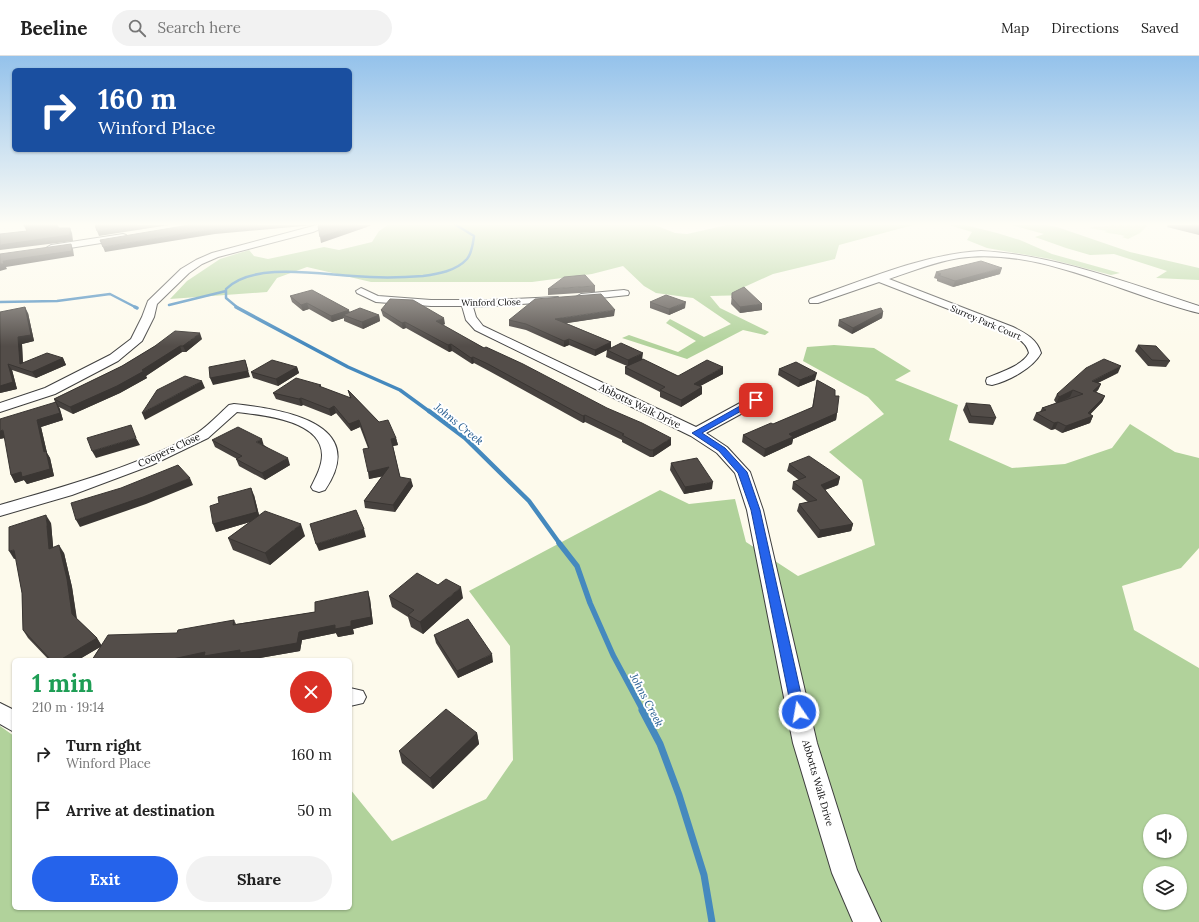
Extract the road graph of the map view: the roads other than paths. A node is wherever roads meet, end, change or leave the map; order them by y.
1 (194, 265) edge
2 (921, 265) edge
3 (1054, 265) edge
4 (880, 279) junction
5 (361, 291) dead end
6 (624, 293) dead end
7 (814, 301) dead end
8 (467, 303) junction
9 (1199, 310) edge
10 (992, 381) dead end
11 (756, 400) dead end
12 (0, 408) edge
13 (696, 433) junction
14 (319, 488) dead end
15 (0, 511) edge
16 (0, 712) edge
17 (12, 721) edge
18 (867, 922) edge

1 - 12 street
2 - 4 street
3 - 9 street
4 - 7 street
4 - 10 street, Surrey Park Court
5 - 8 street, Winford Close
6 - 8 street, Winford Close
8 - 13 street, Abbotts Walk Drive
11 - 13 street
13 - 18 street, Abbotts Walk Drive
14 - 15 street, Coopers Close
16 - 17 street

